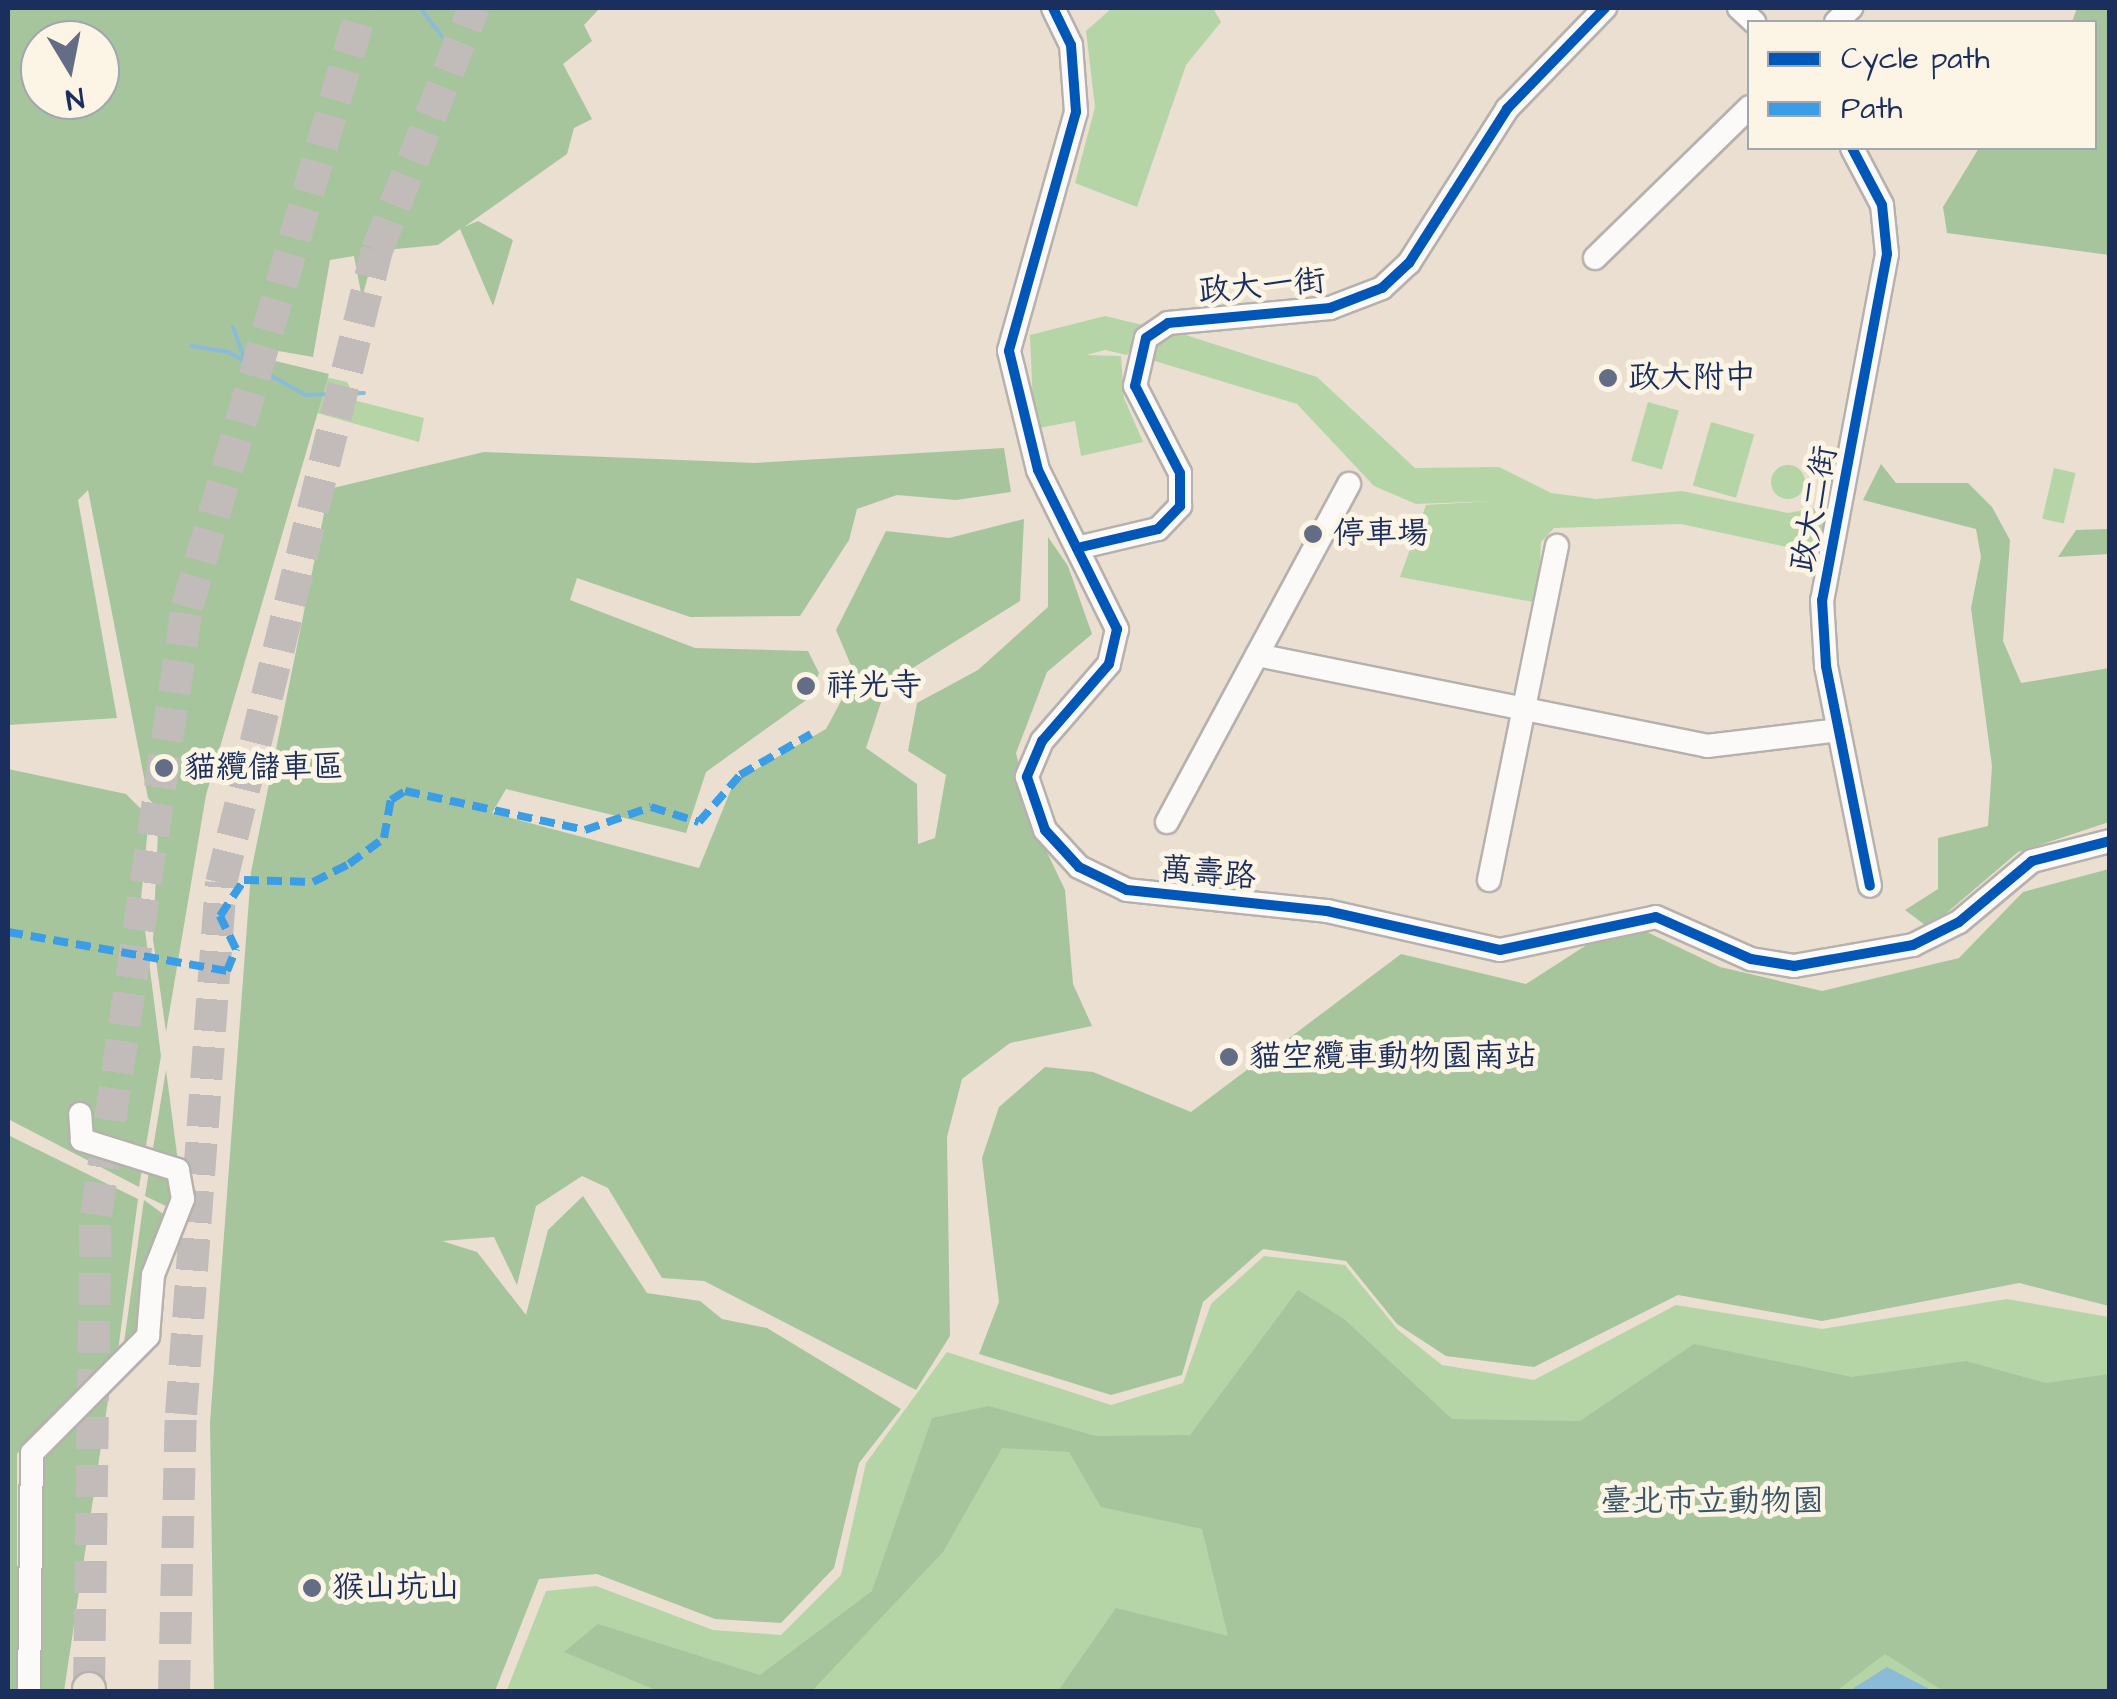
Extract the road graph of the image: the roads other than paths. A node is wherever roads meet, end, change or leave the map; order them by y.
1 (1053, 8) edge
2 (1604, 8) edge
3 (1747, 109) edge
4 (1853, 150) edge
5 (1595, 258) dead end
6 (1349, 484) dead end
7 (1557, 546) dead end
8 (1077, 548) junction
9 (1256, 655) junction
10 (1524, 709) junction
11 (1839, 730) junction
12 (1166, 822) dead end
13 (2110, 841) edge
14 (1489, 880) dead end
15 (1870, 886) dead end
16 (80, 1114) dead end
17 (29, 1692) edge

1 - 8 street, 萬壽路
2 - 8 street, 政大一街
3 - 5 street
4 - 11 street, 政大二街
6 - 9 street
7 - 10 street
8 - 13 street, 萬壽路
9 - 10 street
9 - 12 street
10 - 11 street
10 - 14 street
11 - 15 street, 政大二街
16 - 17 street

